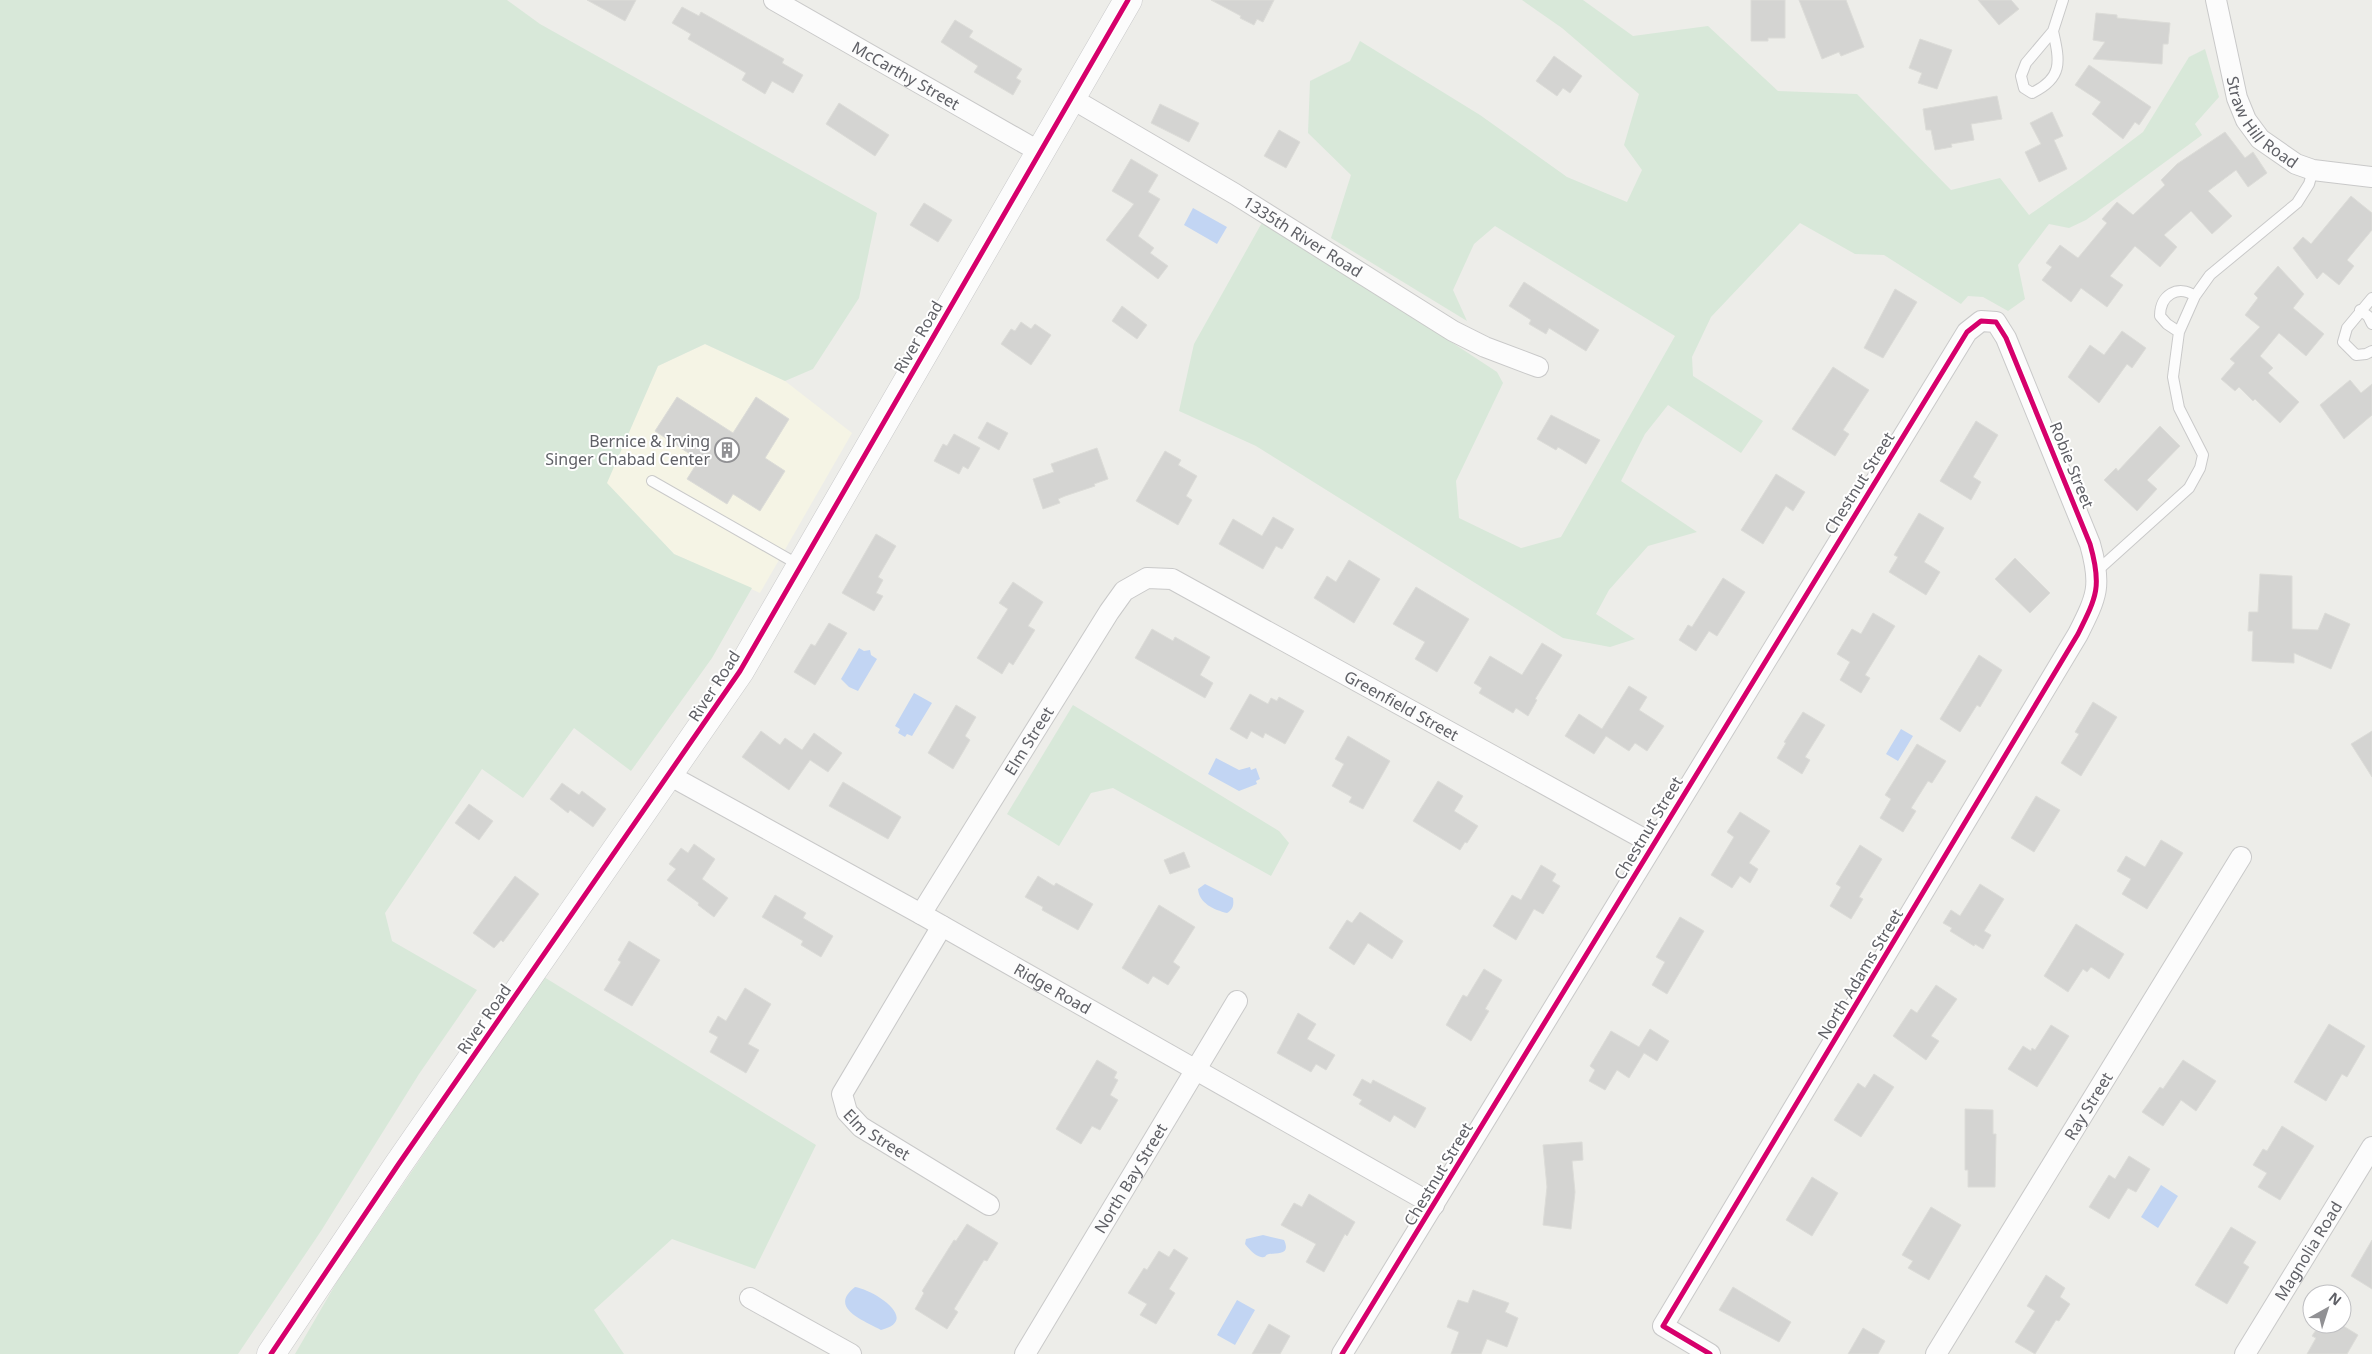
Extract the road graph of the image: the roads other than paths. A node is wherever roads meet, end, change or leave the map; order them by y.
1 (774, 0) edge
2 (1128, 0) edge
3 (2063, 0) edge
4 (2216, 0) edge
5 (2053, 31) junction
6 (1071, 98) junction
7 (1040, 152) junction
8 (2313, 170) junction
9 (2372, 177) edge
10 (2195, 296) junction
11 (2372, 298) edge
12 (2360, 310) junction
13 (1981, 321) joint
14 (2372, 324) edge
15 (2179, 332) junction
16 (2372, 350) edge
17 (1538, 367) dead end
18 (652, 481) dead end
19 (800, 566) junction
20 (2098, 570) junction
21 (1147, 578) joint
22 (2078, 634) joint
23 (669, 774) junction
24 (1653, 844) junction
25 (2241, 857) dead end
26 (921, 914) junction
27 (942, 926) junction
28 (1236, 1001) dead end
29 (1194, 1070) junction
30 (2372, 1147) edge
31 (989, 1205) dead end
32 (1434, 1205) junction
33 (750, 1298) dead end
34 (271, 1354) edge
35 (851, 1354) edge
36 (1025, 1354) edge
37 (1342, 1354) edge
38 (1710, 1354) edge
39 (1936, 1354) edge
40 (2246, 1354) edge

1 - 7 street, McCarthy Street
2 - 6 street, River Road
3 - 5 lane
4 - 8 street, Straw Hill Road
5 - 5 lane
6 - 7 street, River Road
6 - 17 street, 1335th River Road
7 - 19 street, River Road
8 - 9 street, Straw Hill Road
8 - 10 lane
10 - 15 lane
10 - 15 lane
11 - 12 lane
12 - 14 lane
12 - 16 lane
13 - 20 street, Robie Street
13 - 24 street, Chestnut Street
15 - 20 lane
18 - 19 lane
19 - 23 street, River Road
20 - 22 street, Robie Street
21 - 24 street, Greenfield Street
21 - 26 street, Elm Street
22 - 38 street, North Adams Street
23 - 26 street, Ridge Road
23 - 34 street, River Road
24 - 32 street, Chestnut Street
25 - 39 street, Ray Street
26 - 27 street, Ridge Road
27 - 29 street, Ridge Road
27 - 31 street, Elm Street
28 - 29 street, North Bay Street
29 - 32 street, Ridge Road
29 - 36 street, North Bay Street
30 - 40 street, Magnolia Road
32 - 37 street, Chestnut Street
33 - 35 street

